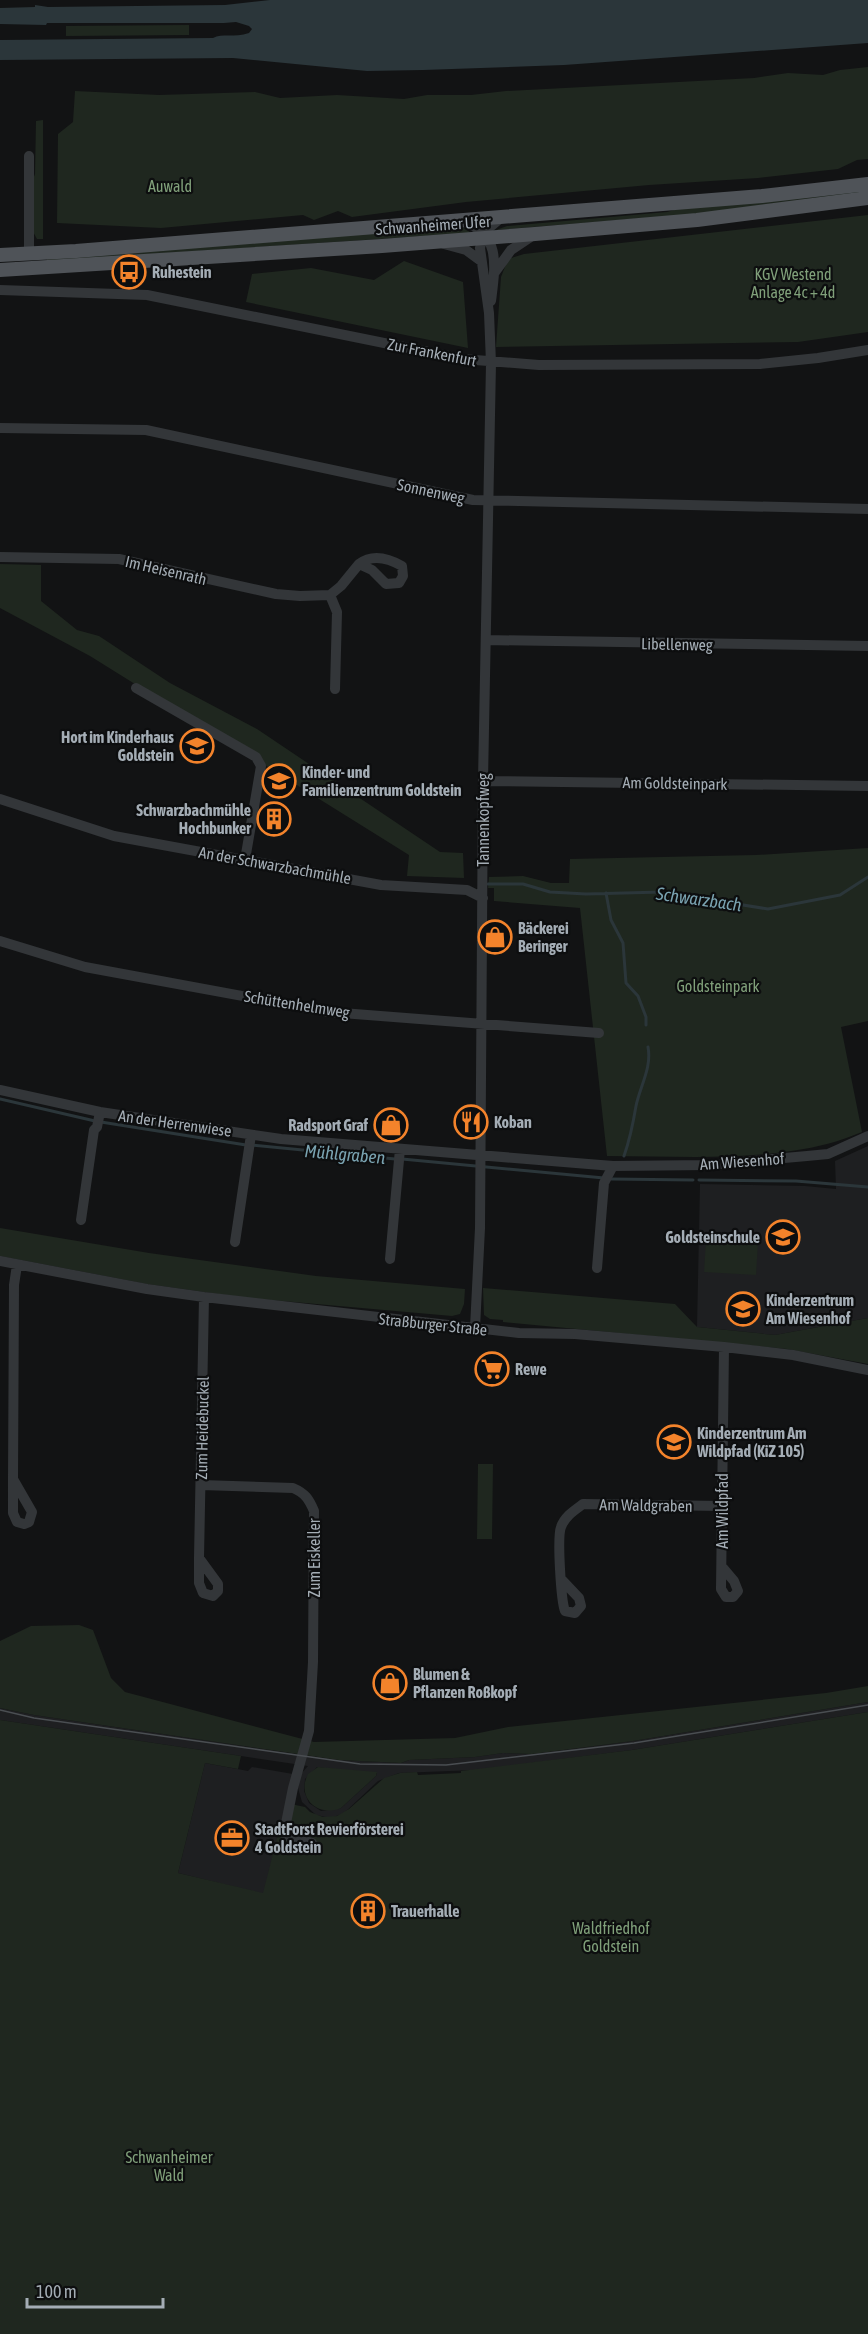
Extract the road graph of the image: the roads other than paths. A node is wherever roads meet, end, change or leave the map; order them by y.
1 (29, 156) dead end
2 (868, 184) edge
3 (868, 198) edge
4 (503, 216) junction
5 (458, 221) junction
6 (535, 234) junction
7 (484, 236) junction
8 (430, 243) junction
9 (29, 254) junction
10 (0, 255) edge
11 (481, 261) junction
12 (0, 270) edge
13 (494, 273) junction
14 (0, 290) edge
15 (489, 313) junction
16 (868, 350) edge
17 (491, 363) junction
18 (0, 428) edge
19 (488, 501) junction
20 (868, 510) edge
21 (0, 557) edge
22 (359, 564) dead end
23 (330, 595) junction
24 (486, 640) junction
25 (868, 646) edge
26 (136, 688) dead end
27 (335, 689) dead end
28 (483, 781) junction
29 (868, 786) edge
30 (0, 799) edge
31 (245, 860) junction
32 (483, 898) junction
33 (0, 941) edge
34 (481, 1023) junction
35 (599, 1033) dead end
36 (0, 1090) edge
37 (98, 1119) junction
38 (868, 1136) edge
39 (250, 1141) junction
40 (399, 1155) junction
41 (479, 1155) junction
42 (613, 1166) junction
43 (81, 1220) dead end
44 (235, 1242) dead end
45 (390, 1259) dead end
46 (0, 1261) edge
47 (17, 1265) junction
48 (597, 1268) dead end
49 (204, 1298) junction
50 (475, 1328) junction
51 (724, 1347) junction
52 (868, 1370) edge
53 (13, 1479) dead end
54 (201, 1485) junction
55 (722, 1506) junction
56 (199, 1558) dead end
57 (723, 1568) dead end
58 (561, 1579) dead end
59 (312, 1843) dead end

1 - 9 street
2 - 4 main road, Schwanheimer Ufer
3 - 6 main road, Schwanheimer Ufer
4 - 5 main road, Schwanheimer Ufer
4 - 7 street
5 - 7 street
5 - 9 main road, Schwanheimer Ufer
6 - 7 main road, Schwanheimer Ufer
6 - 13 street
7 - 8 main road, Schwanheimer Ufer
7 - 11 street, Tannenkopfweg
7 - 13 street, Tannenkopfweg
8 - 11 street
8 - 12 main road, Schwanheimer Ufer
9 - 10 main road, Schwanheimer Ufer
11 - 15 street, Tannenkopfweg
13 - 15 street, Tannenkopfweg
14 - 17 street, Zur Frankenfurt
15 - 17 street, Tannenkopfweg
16 - 17 street, Zur Frankenfurt
17 - 19 street, Tannenkopfweg
18 - 19 street, Sonnenweg
19 - 20 street, Sonnenweg
19 - 24 street, Tannenkopfweg
21 - 23 street, Im Heisenrath
22 - 23 street
23 - 27 street
24 - 25 street, Libellenweg
24 - 28 street, Tannenkopfweg
26 - 31 street
28 - 29 street, Am Goldsteinpark
28 - 32 street, Tannenkopfweg
30 - 31 street, An der Schwarzbachmühle
31 - 32 street, An der Schwarzbachmühle
32 - 34 street, Tannenkopfweg
33 - 34 street, Schüttenhelmweg
34 - 35 street, Schüttenhelmweg
34 - 41 street, Tannenkopfweg
36 - 37 street, An der Herrenwiese
37 - 39 street, An der Herrenwiese
37 - 43 street, An der Herrenwiese
38 - 42 street, Am Wiesenhof
39 - 40 street, An der Herrenwiese
39 - 44 street, An der Herrenwiese
40 - 41 street, An der Herrenwiese
40 - 45 street
41 - 42 street, Am Wiesenhof
41 - 50 street, Tannenkopfweg
42 - 48 street
46 - 47 street, Straßburger Straße
47 - 49 street, Straßburger Straße
47 - 53 street
49 - 50 street, Straßburger Straße
49 - 54 street, Zum Heidebuckel
50 - 51 street, Straßburger Straße
51 - 52 street, Straßburger Straße
51 - 55 street, Am Wildpfad
54 - 56 street, Zum Heidebuckel
54 - 59 street, Zum Eiskeller
55 - 57 street, Am Wildpfad
55 - 58 street, Am Waldgraben

